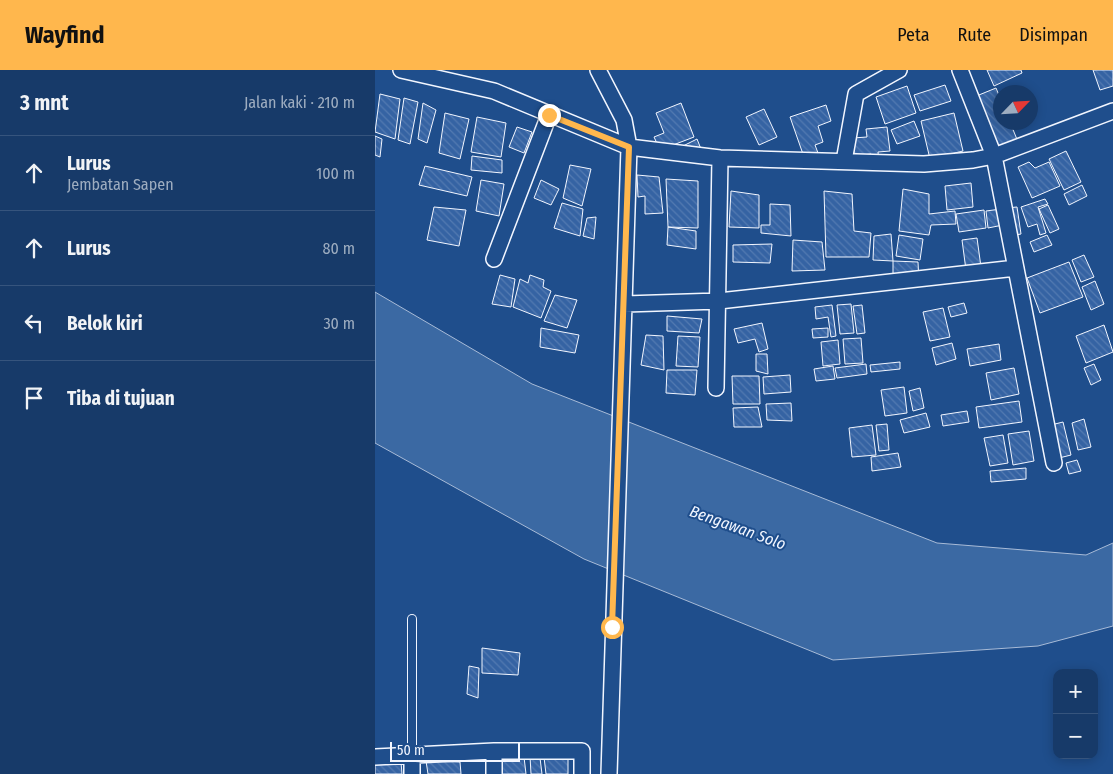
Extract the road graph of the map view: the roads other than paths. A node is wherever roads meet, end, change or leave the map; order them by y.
1 (401, 70) edge
2 (598, 70) edge
3 (899, 70) edge
4 (960, 70) edge
5 (1113, 111) edge
6 (549, 115) junction
7 (629, 147) junction
8 (993, 156) junction
9 (720, 158) junction
10 (844, 162) junction
11 (494, 259) dead end
12 (1016, 268) junction
13 (719, 301) junction
14 (625, 304) junction
15 (716, 388) dead end
16 (1055, 464) dead end
17 (412, 619) dead end
18 (494, 751) junction
19 (581, 751) junction
20 (609, 752) junction
21 (412, 754) junction
22 (375, 757) edge
23 (412, 774) edge
24 (494, 774) edge
25 (582, 774) edge
26 (609, 774) edge

1 - 6 street
2 - 7 street
3 - 10 street
4 - 8 street
5 - 8 street
6 - 7 street
6 - 11 street
7 - 9 street
7 - 14 street
8 - 10 street
8 - 12 street
9 - 10 street
9 - 13 street
12 - 13 street
12 - 16 street
13 - 14 street
13 - 15 street
14 - 20 street
17 - 21 lane
18 - 19 street
18 - 21 street
18 - 24 street
19 - 20 street
19 - 25 street
20 - 26 street
21 - 22 street
21 - 23 street

